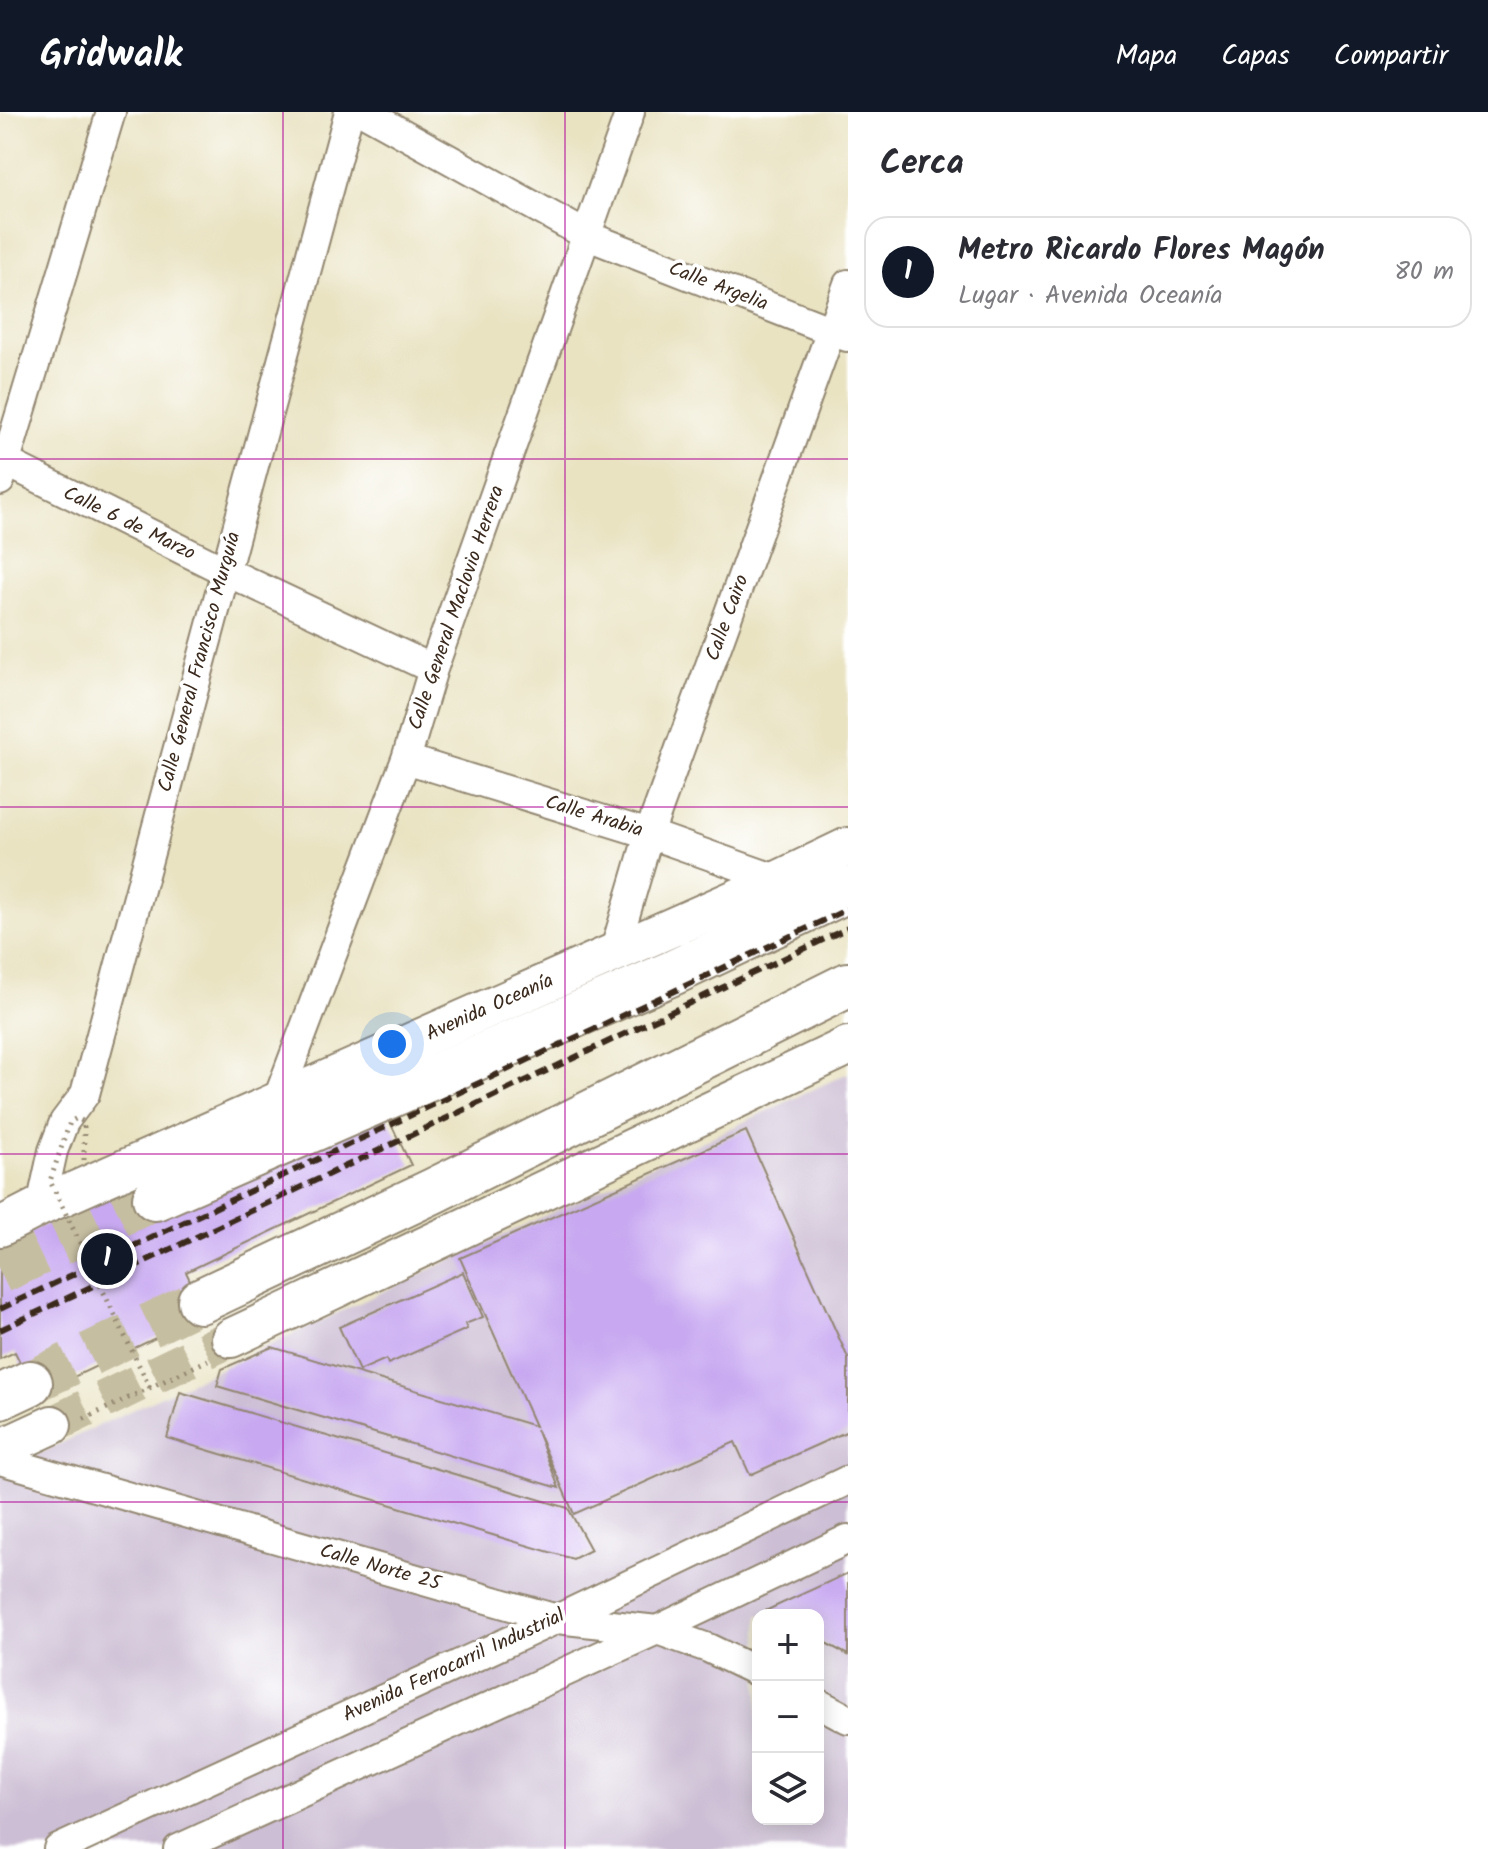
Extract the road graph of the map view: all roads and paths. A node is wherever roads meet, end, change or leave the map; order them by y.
1 (111, 112) edge
2 (349, 112) edge
3 (364, 112) edge
4 (630, 112) edge
5 (588, 236) junction
6 (848, 284) edge
7 (840, 334) edge
8 (2, 467) edge
9 (225, 571) junction
10 (433, 669) junction
11 (406, 759) junction
12 (649, 834) junction
13 (848, 847) edge
14 (779, 880) junction
15 (848, 890) edge
16 (614, 953) junction
17 (848, 985) edge
18 (848, 1046) edge
19 (277, 1101) junction
20 (84, 1160) dead end
21 (155, 1198) tunnel mouth
22 (41, 1206) junction
23 (0, 1227) edge
24 (200, 1301) tunnel mouth
25 (226, 1346) joint
26 (150, 1388) junction
27 (67, 1422) joint
28 (0, 1449) edge
29 (0, 1460) edge
30 (848, 1480) edge
31 (848, 1539) edge
32 (557, 1619) junction
33 (657, 1630) junction
34 (752, 1669) edge
35 (824, 1706) edge
36 (848, 1719) edge
37 (58, 1849) edge
38 (178, 1849) edge

1 - 8 street
2 - 9 street, Calle General Francisco Murguía
3 - 5 street, Calle Argelia
4 - 5 street, Calle General Maclovio Herrera
5 - 7 street, Calle Argelia
5 - 10 street, Calle General Maclovio Herrera
6 - 7 street, Calle Cairo
7 - 12 street, Calle Cairo
8 - 9 street, Calle 6 de Marzo
9 - 10 street, Calle 6 de Marzo
9 - 22 street, Calle General Francisco Murguía
10 - 11 street, Calle General Maclovio Herrera
11 - 12 street, Calle Arabia
11 - 19 street, Calle General Maclovio Herrera
12 - 14 street, Calle Arabia
12 - 16 street, Calle Cairo
13 - 14 main road, Avenida Oceanía
14 - 16 main road, Avenida Oceanía
15 - 21 highway, Avenida Oceanía
16 - 19 main road, Avenida Oceanía
17 - 24 highway
18 - 25 main road
19 - 22 main road, Avenida Oceanía
20 - 26 path, bridge
22 - 23 main road, Avenida Oceanía
25 - 26 path
26 - 27 path
27 - 28 main road
29 - 32 street, Calle Norte 25
30 - 32 street, Avenida Ferrocarril Industrial
31 - 33 street
32 - 33 street, Calle Norte 25
32 - 37 street, Avenida Ferrocarril Industrial
33 - 34 street, Calle Norte 25
33 - 38 street
35 - 36 street

